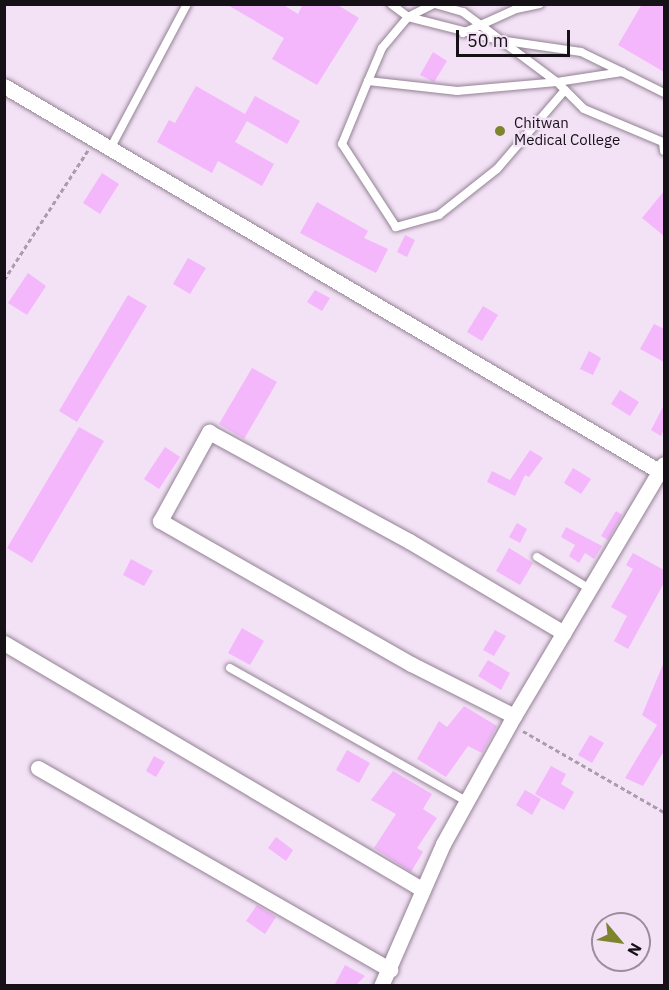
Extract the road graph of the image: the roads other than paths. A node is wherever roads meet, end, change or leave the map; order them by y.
1 (187, 4) edge
2 (435, 4) edge
3 (539, 4) edge
4 (395, 6) edge
5 (408, 17) junction
6 (478, 24) junction
7 (463, 33) junction
8 (499, 40) junction
9 (622, 72) junction
10 (368, 81) junction
11 (557, 82) junction
12 (4, 86) edge
13 (565, 90) junction
14 (664, 91) edge
15 (111, 147) junction
16 (664, 151) edge
17 (663, 470) edge
18 (537, 557) dead end
19 (590, 589) junction
20 (564, 633) junction
21 (4, 643) edge
22 (230, 668) dead end
23 (512, 719) junction
24 (38, 768) dead end
25 (466, 801) junction
26 (423, 890) junction
27 (390, 970) junction
28 (381, 986) edge

1 - 15 lane
2 - 5 lane
2 - 6 lane
3 - 6 lane
4 - 5 lane
5 - 7 lane
5 - 10 lane
6 - 7 lane
6 - 8 lane
7 - 8 lane
8 - 9 lane
8 - 11 lane
9 - 11 lane
9 - 14 lane
10 - 11 lane
10 - 13 lane
11 - 13 lane
12 - 15 street
13 - 16 lane
15 - 17 street
17 - 19 street
18 - 19 lane
19 - 20 street
20 - 23 street
20 - 23 street
21 - 26 street
22 - 25 lane
23 - 25 street
24 - 27 street
25 - 26 street
26 - 27 street
27 - 28 street

